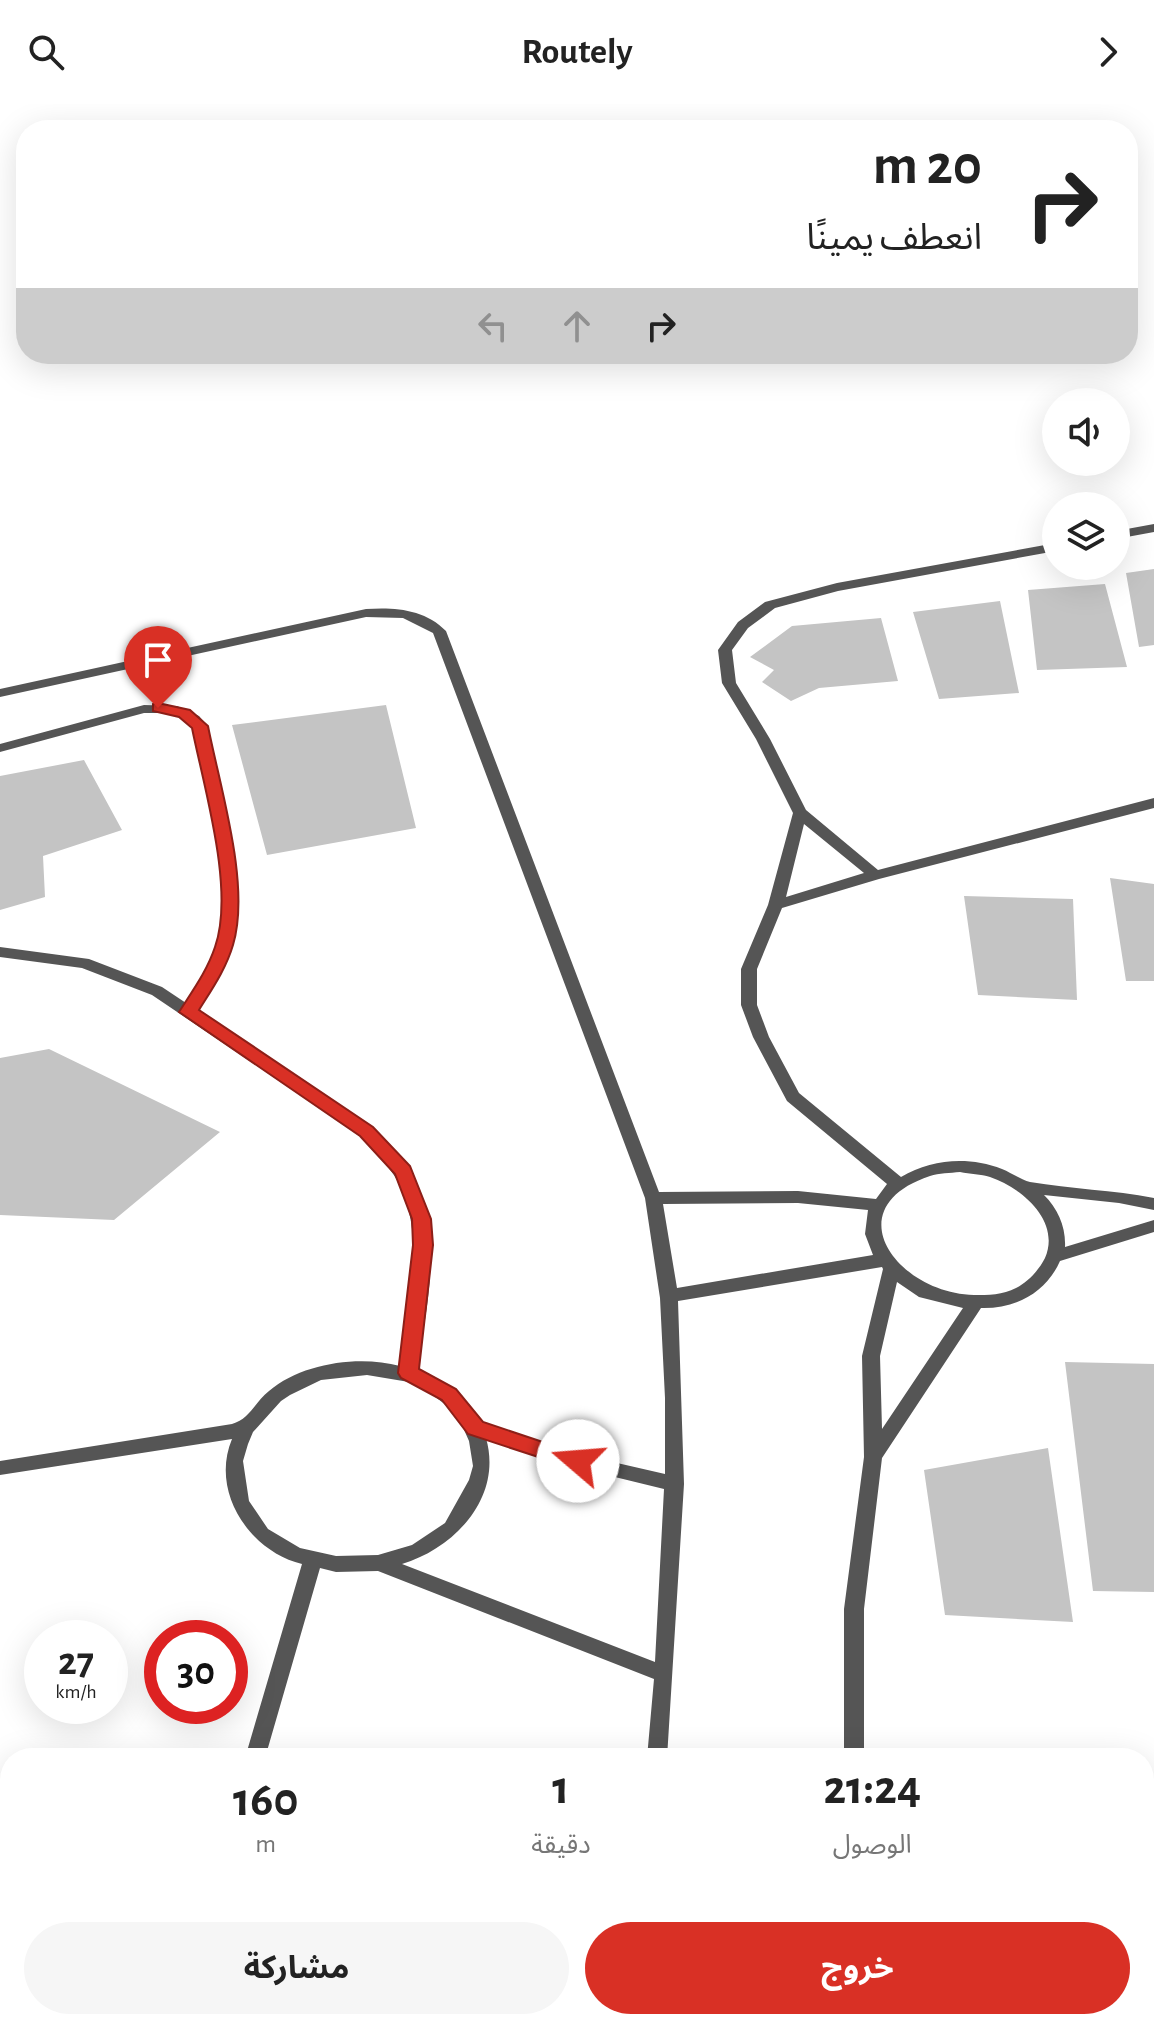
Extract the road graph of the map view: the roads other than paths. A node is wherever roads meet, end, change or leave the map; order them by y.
1 (1154, 528) edge
2 (1130, 532) edge
3 (1042, 550) edge
4 (0, 693) edge
5 (0, 748) edge
6 (1154, 803) edge
7 (800, 813) junction
8 (875, 875) junction
9 (776, 905) junction
10 (0, 952) edge
11 (188, 1012) junction
12 (898, 1184) junction
13 (1025, 1187) junction
14 (653, 1198) junction
15 (1154, 1204) edge
16 (879, 1205) junction
17 (1154, 1226) edge
18 (1057, 1256) junction
19 (887, 1265) junction
20 (671, 1296) junction
21 (975, 1304) junction
22 (408, 1373) junction
23 (246, 1427) junction
24 (476, 1428) junction
25 (873, 1457) junction
26 (0, 1468) edge
27 (675, 1484) junction
28 (312, 1562) junction
29 (382, 1564) junction
30 (664, 1674) junction
31 (258, 1748) edge
32 (658, 1748) edge
33 (854, 1748) edge

1 - 2 street
3 - 7 street
4 - 14 street
5 - 11 street
6 - 8 street
7 - 8 street
7 - 9 street
8 - 9 street
9 - 12 street
10 - 11 street
11 - 22 street
12 - 13 street
12 - 16 street
13 - 15 street
13 - 18 street
14 - 16 street
14 - 20 street
16 - 19 street
17 - 18 street
18 - 21 street
19 - 20 street
19 - 21 street
19 - 25 street
20 - 27 street
21 - 25 street
22 - 23 street
22 - 24 street
23 - 26 street
23 - 28 street
24 - 27 street
24 - 29 street
25 - 33 street
27 - 30 street
28 - 29 street
28 - 31 street
29 - 30 street
30 - 32 street

